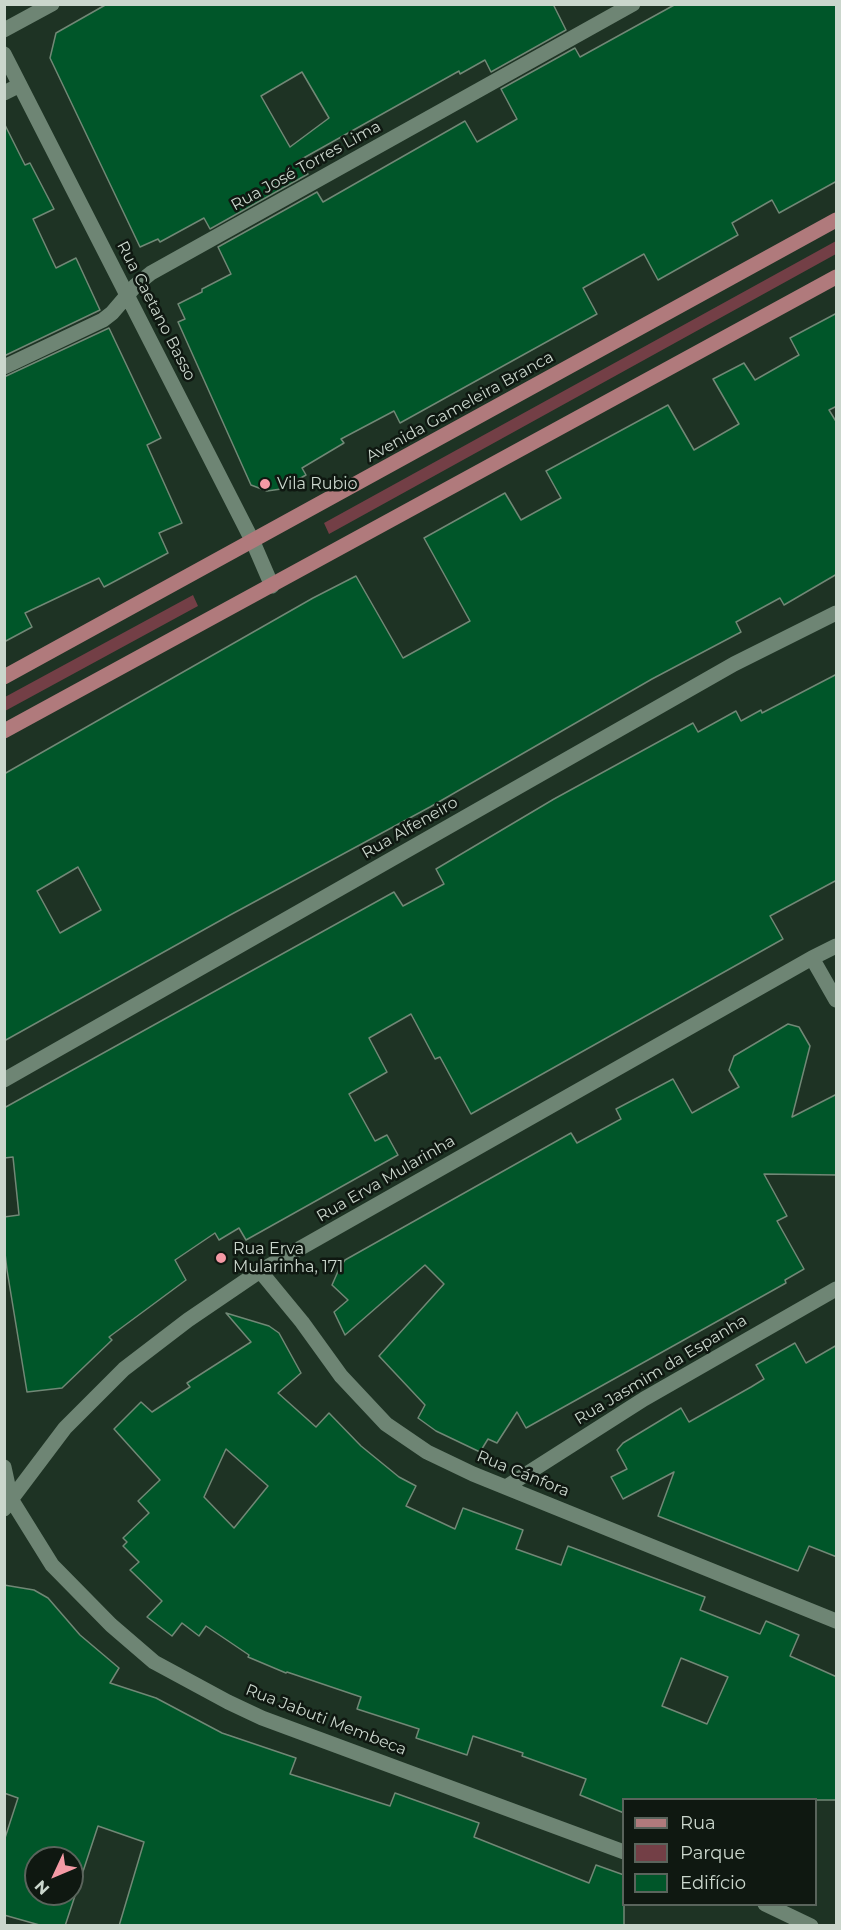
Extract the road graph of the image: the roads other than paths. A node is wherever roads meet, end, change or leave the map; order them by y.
1 (52, 4) edge
2 (633, 4) edge
3 (4, 30) edge
4 (4, 54) edge
5 (20, 85) junction
6 (4, 93) edge
7 (837, 220) edge
8 (837, 277) edge
9 (128, 294) junction
10 (4, 367) edge
11 (253, 542) junction
12 (272, 586) junction
13 (837, 613) edge
14 (4, 677) edge
15 (4, 731) edge
16 (837, 946) edge
17 (812, 958) junction
18 (837, 1000) edge
19 (4, 1080) edge
20 (260, 1271) junction
21 (837, 1288) edge
22 (4, 1467) edge
23 (506, 1487) junction
24 (8, 1504) edge
25 (837, 1621) edge
26 (622, 1851) edge
27 (767, 1906) edge
28 (811, 1926) edge

1 - 3 street
2 - 9 street, Rua José Torres Lima
4 - 5 street, Rua Caetano Basso
5 - 6 street
5 - 9 street, Rua Caetano Basso
7 - 11 main road, Avenida Gameleira Branca
8 - 12 main road
9 - 10 street, Rua José Torres Lima
9 - 11 street, Rua Caetano Basso
11 - 12 street, Rua Caetano Basso
11 - 14 main road, Avenida Gameleira Branca
12 - 15 main road
13 - 19 street, Rua Alfeneiro
16 - 17 street, Rua Erva Mularinha
17 - 18 street
17 - 20 street, Rua Erva Mularinha
20 - 23 street, Rua Cánfora
20 - 24 street, Rua Erva Mularinha
21 - 23 street, Rua Jasmim da Espanha
22 - 24 street, Rua Jabuti Membeca
23 - 25 street, Rua Cánfora
24 - 26 street, Rua Jabuti Membeca
27 - 28 street

